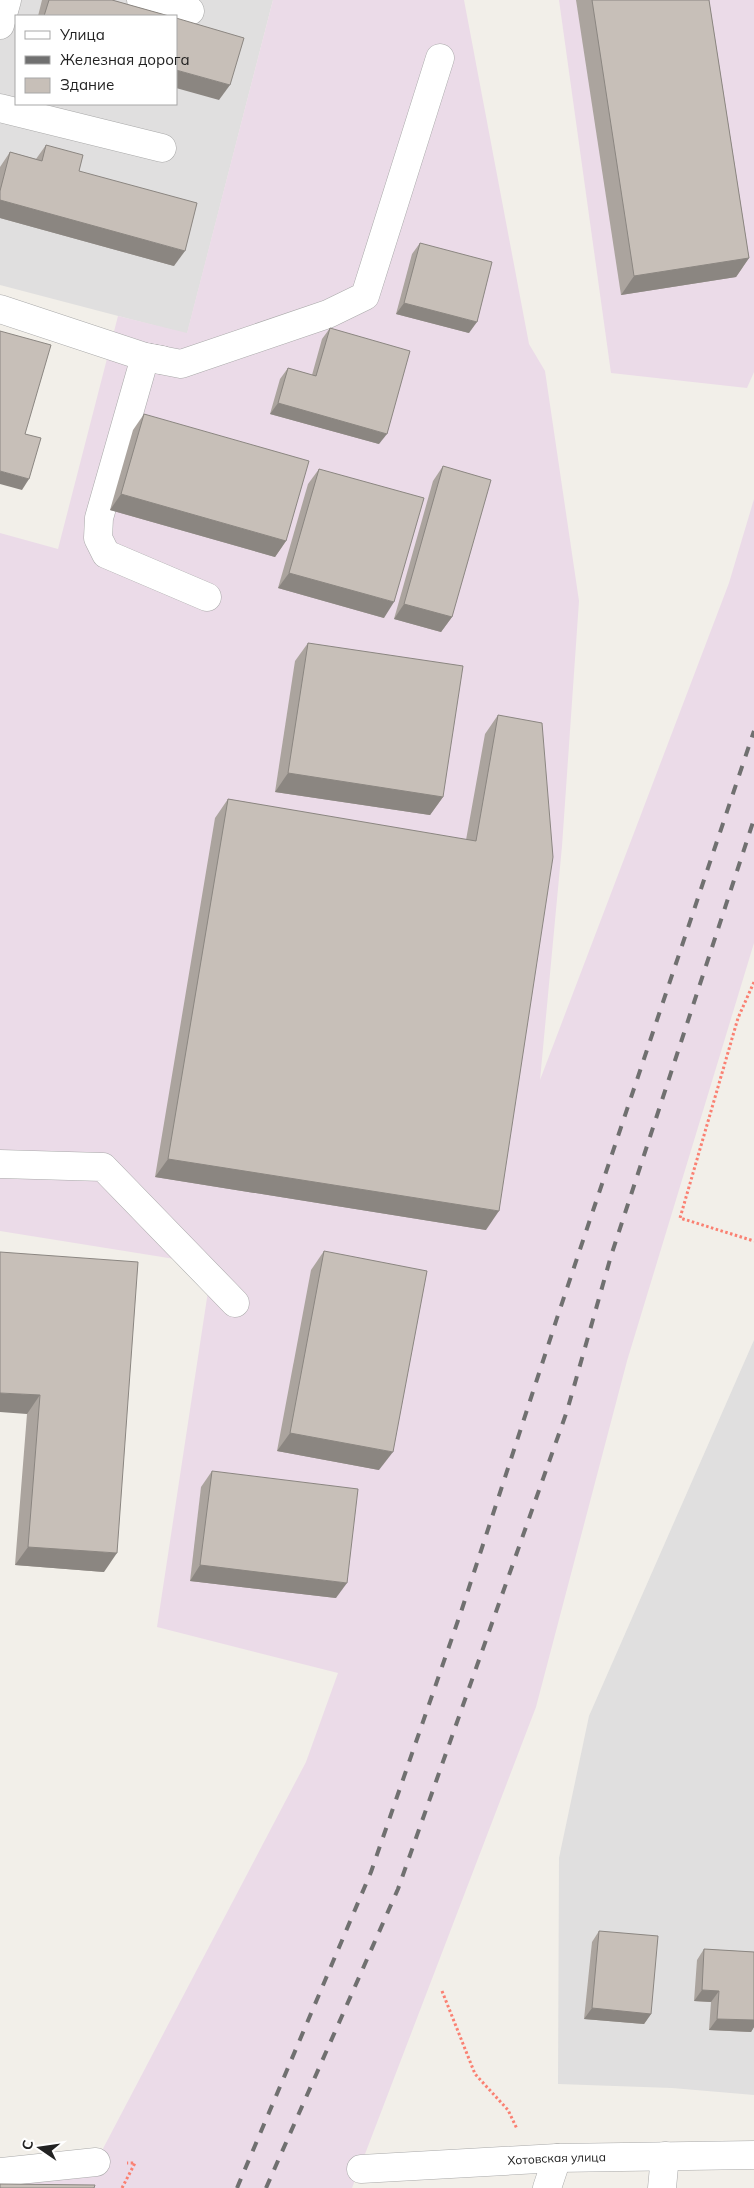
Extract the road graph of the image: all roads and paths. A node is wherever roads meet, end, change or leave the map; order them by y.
1 (7, 0) edge
2 (141, 0) edge
3 (190, 11) dead end
4 (0, 25) edge
5 (440, 58) dead end
6 (0, 108) edge
7 (162, 148) dead end
8 (0, 309) edge
9 (145, 357) junction
10 (207, 597) dead end
11 (754, 982) edge
12 (0, 1164) edge
13 (754, 1241) edge
14 (235, 1303) dead end
15 (442, 1991) dead end
16 (665, 2156) junction
17 (754, 2156) edge
18 (544, 2158) junction
19 (96, 2162) dead end
20 (361, 2169) dead end
21 (0, 2172) edge
22 (547, 2188) edge
23 (662, 2188) edge

1 - 4 street
2 - 3 street
5 - 9 street
6 - 7 street
8 - 9 street
9 - 10 street
11 - 13 path
12 - 14 street
15 - 18 path
16 - 17 street, Хотовская улица
16 - 18 street, Хотовская улица
16 - 23 street
18 - 20 street, Хотовская улица
18 - 22 street
19 - 21 street

